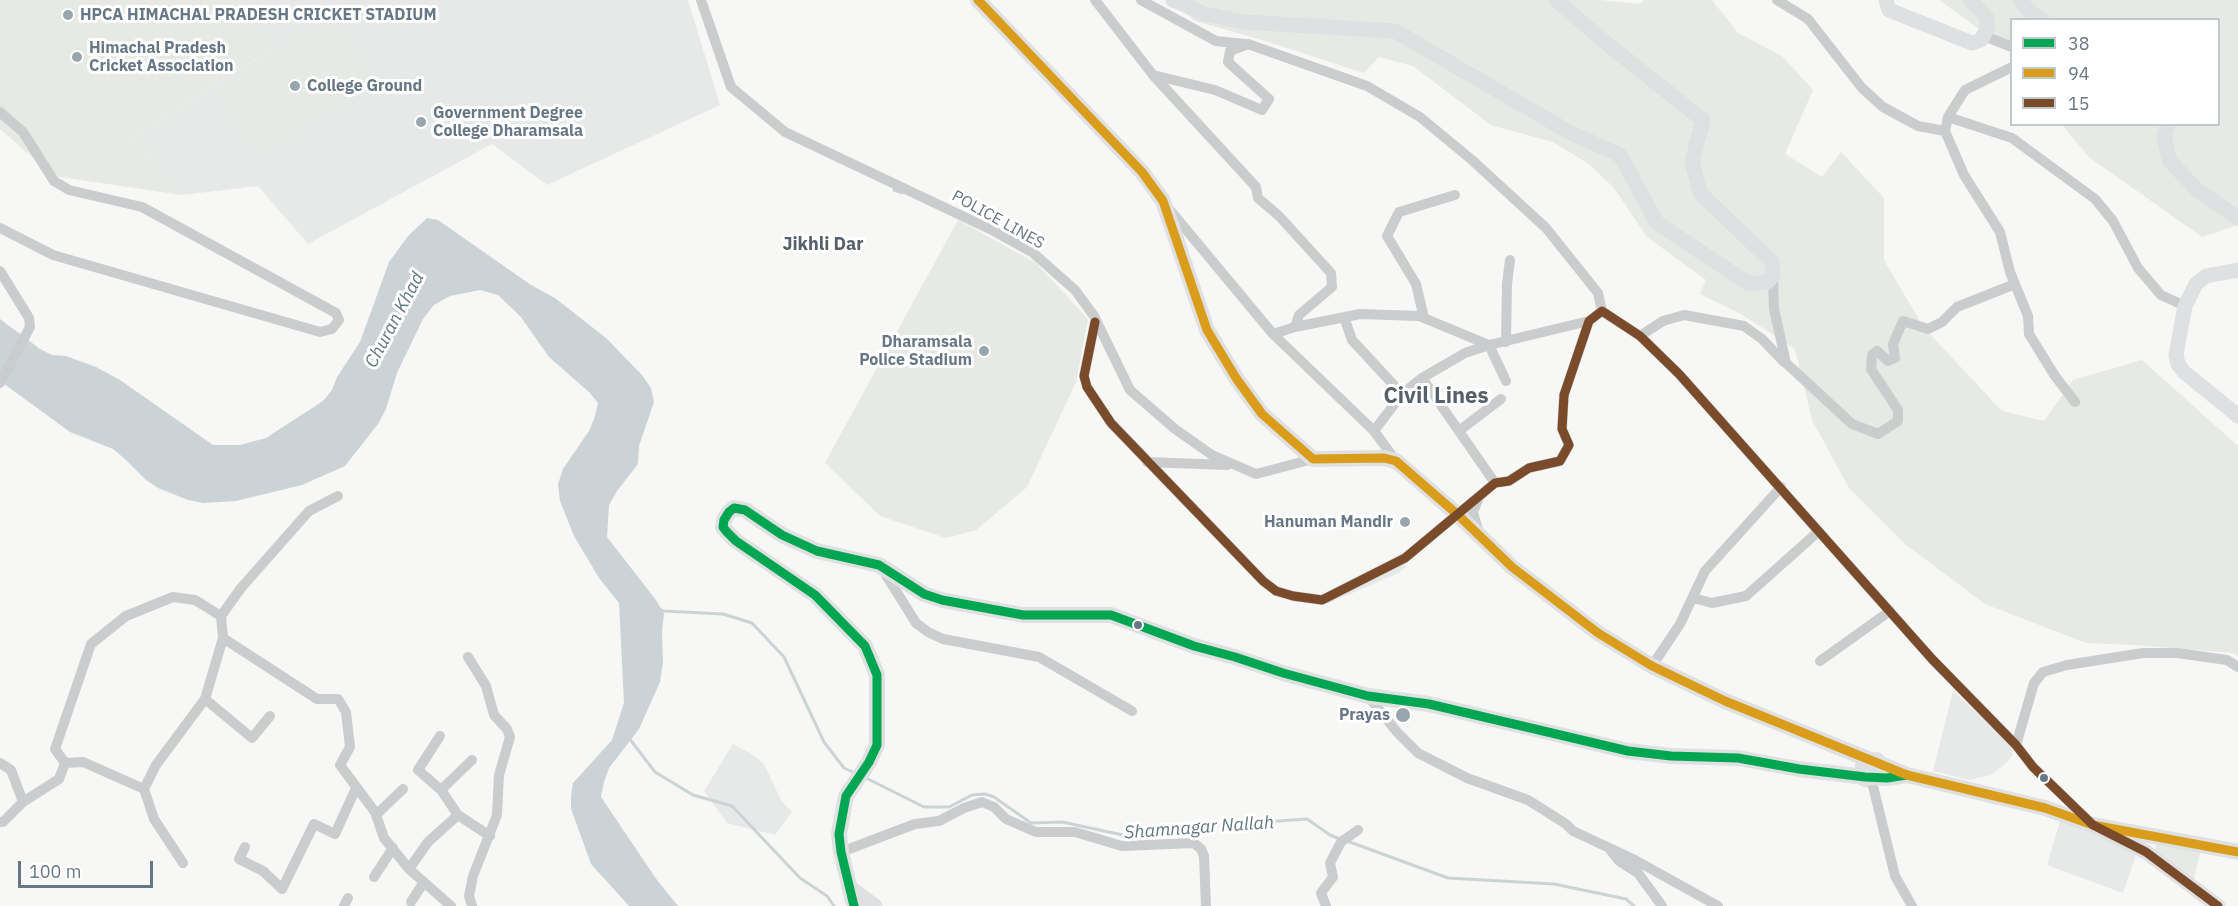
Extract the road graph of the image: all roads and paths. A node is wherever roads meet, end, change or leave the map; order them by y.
1 (701, 0) edge
2 (978, 0) edge
3 (1095, 0) edge
4 (1141, 0) edge
5 (1173, 0) edge
6 (1556, 0) edge
7 (1777, 0) edge
8 (1886, 0) edge
9 (1970, 0) edge
10 (2020, 0) edge
11 (2039, 18) edge
12 (1984, 36) junction
13 (1248, 44) junction
14 (2010, 46) edge
15 (2010, 68) edge
16 (1153, 75) junction
17 (0, 112) edge
18 (1948, 117) junction
19 (2167, 126) edge
20 (1945, 131) junction
21 (1455, 195) dead end
22 (1163, 201) junction
23 (2238, 218) edge
24 (0, 228) edge
25 (1510, 261) dead end
26 (2238, 270) edge
27 (0, 271) edge
28 (1773, 276) junction
29 (2015, 284) junction
30 (2185, 306) junction
31 (1602, 311) junction
32 (1344, 317) junction
33 (1424, 318) junction
34 (1589, 321) junction
35 (1095, 322) junction
36 (1296, 327) junction
37 (1273, 334) junction
38 (1640, 336) junction
39 (1506, 342) junction
40 (1489, 345) junction
41 (1786, 363) junction
42 (1422, 378) junction
43 (1506, 381) dead end
44 (0, 383) edge
45 (1402, 394) junction
46 (1501, 399) dead end
47 (2076, 402) dead end
48 (2238, 416) edge
49 (1374, 430) junction
50 (1460, 430) junction
51 (1313, 459) junction
52 (1396, 461) junction
53 (1147, 462) junction
54 (1233, 464) junction
55 (1495, 483) junction
56 (1781, 487) junction
57 (338, 496) dead end
58 (1480, 497) junction
59 (1458, 515) junction
60 (1819, 531) junction
61 (1480, 536) junction
62 (879, 565) junction
63 (1693, 598) junction
64 (1890, 611) junction
65 (221, 616) junction
66 (223, 638) junction
67 (468, 657) dead end
68 (1820, 661) dead end
69 (1652, 666) junction
70 (2238, 666) edge
71 (1368, 696) junction
72 (205, 699) junction
73 (1131, 711) dead end
74 (270, 716) dead end
75 (440, 736) dead end
76 (2016, 745) junction
77 (472, 760) dead end
78 (0, 763) edge
79 (65, 763) junction
80 (1871, 769) junction
81 (356, 788) junction
82 (144, 789) junction
83 (403, 789) dead end
84 (441, 790) junction
85 (23, 802) junction
86 (376, 815) junction
87 (458, 815) junction
88 (0, 822) edge
89 (2093, 825) junction
90 (1358, 830) dead end
91 (490, 836) junction
92 (2147, 843) junction
93 (245, 847) dead end
94 (393, 848) junction
95 (1610, 848) junction
96 (841, 852) junction
97 (2238, 852) edge
98 (183, 863) dead end
99 (410, 869) junction
100 (374, 877) dead end
101 (424, 882) junction
102 (853, 898) edge
103 (411, 902) dead end
104 (451, 906) edge
105 (472, 906) edge
106 (875, 906) edge
107 (1206, 906) edge
108 (1326, 906) edge
109 (1662, 906) edge
110 (1718, 906) edge
111 (1912, 906) edge
112 (2218, 906) edge

1 - 35 street, POLICE LINES
2 - 22 main road
3 - 16 street
4 - 13 street
5 - 28 street
6 - 28 street
7 - 20 street
8 - 12 street
9 - 12 street
10 - 11 street
12 - 14 street
13 - 16 street
13 - 31 street
15 - 18 street
16 - 36 street
17 - 24 street
18 - 20 street
18 - 30 street
19 - 23 street
20 - 29 street
21 - 33 street
22 - 37 street
22 - 51 main road
25 - 39 street
26 - 30 street
27 - 44 street
28 - 41 street
29 - 41 street
29 - 47 street
30 - 48 street
31 - 34 street
31 - 38 street
32 - 33 street
32 - 36 street
32 - 45 street
33 - 40 street
34 - 39 street
34 - 55 street
35 - 53 street
35 - 54 street, POLICE LINES
36 - 37 street
37 - 49 street
38 - 41 street
38 - 56 street
39 - 40 street
40 - 42 street
40 - 43 street
42 - 45 street
42 - 50 street
45 - 49 street
46 - 50 street
49 - 52 street
50 - 55 street
51 - 52 main road
51 - 54 street, POLICE LINES
52 - 59 main road
53 - 54 street
53 - 59 street
55 - 58 street
56 - 60 street
56 - 63 street
57 - 65 street
58 - 59 street
58 - 61 street
59 - 61 main road
60 - 63 street
60 - 64 street
61 - 69 main road
62 - 71 main road
62 - 73 street
62 - 96 main road
63 - 69 street
64 - 68 street
64 - 76 street
65 - 66 street
65 - 79 street
66 - 72 street
66 - 81 street
67 - 91 street
69 - 80 main road
70 - 76 street
71 - 80 main road
71 - 95 street
72 - 74 street
72 - 82 street
75 - 84 street
76 - 89 street
77 - 84 street
78 - 85 street
79 - 82 street
79 - 85 street
80 - 89 main road
80 - 111 street
81 - 86 street
81 - 93 street
82 - 98 street
83 - 86 street
84 - 87 street
85 - 88 street
86 - 94 street
87 - 91 street
87 - 99 street
89 - 92 main road
90 - 108 street
91 - 105 street
92 - 97 main road
92 - 112 street
94 - 99 street
94 - 100 street
95 - 109 street
95 - 110 street
96 - 102 main road
96 - 107 street
99 - 101 street
101 - 103 street
101 - 104 street
102 - 106 street

